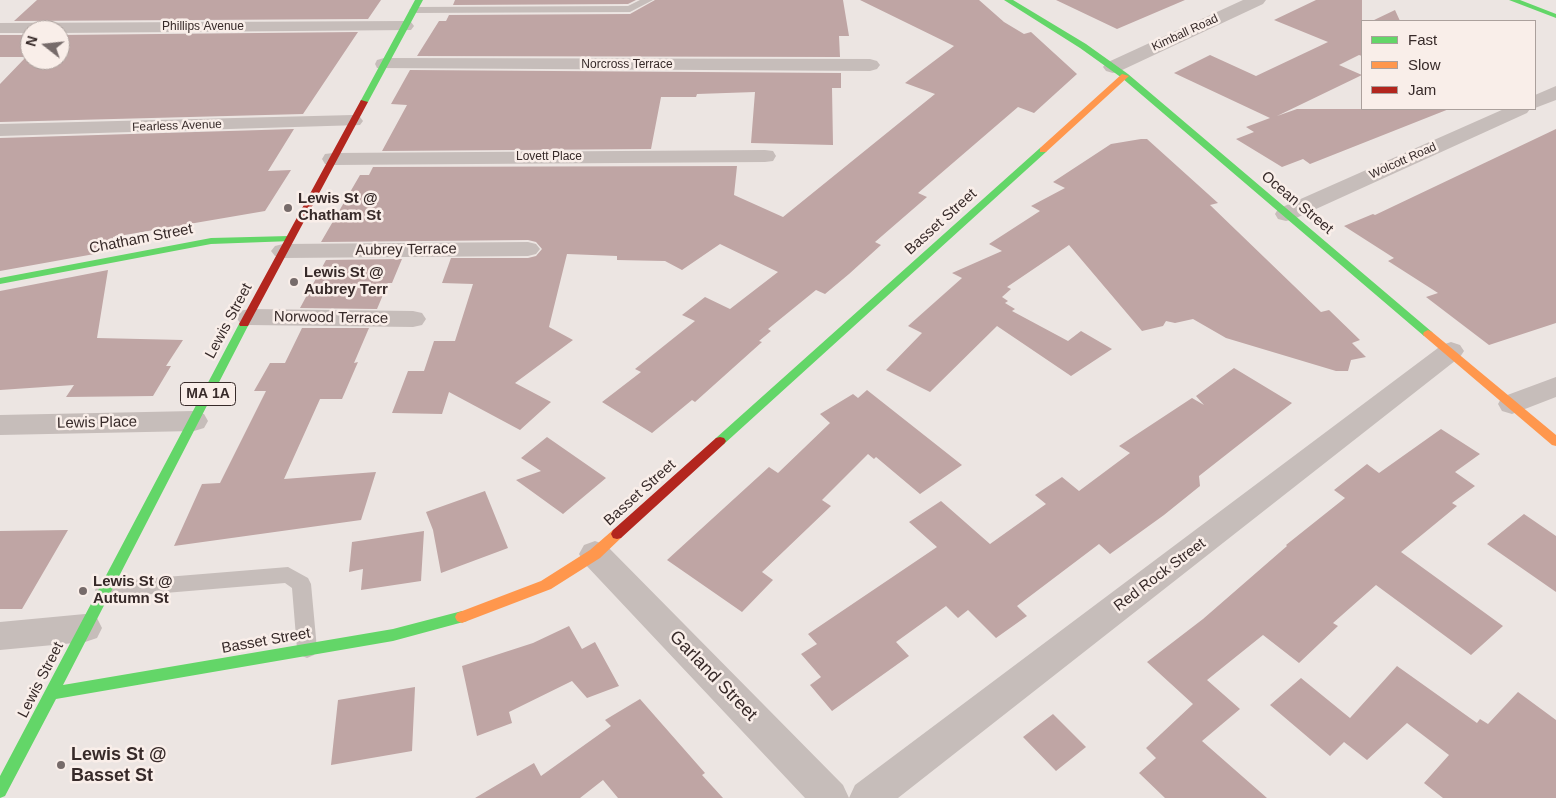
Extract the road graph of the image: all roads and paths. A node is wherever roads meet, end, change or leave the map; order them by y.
1 (648, 0) edge
2 (1008, 0) edge
3 (1257, 0) edge
4 (1513, 0) edge
5 (413, 12) edge
6 (1556, 16) edge
7 (0, 28) edge
8 (384, 64) junction
9 (870, 65) dead end
10 (1119, 71) junction
11 (1556, 92) edge
12 (1536, 102) edge
13 (1518, 110) edge
14 (353, 121) junction
15 (0, 130) edge
16 (765, 156) dead end
17 (333, 159) junction
18 (1286, 214) junction
19 (286, 245) junction
20 (528, 249) dead end
21 (0, 281) edge
22 (249, 317) junction
23 (413, 318) dead end
24 (1451, 351) junction
25 (1556, 386) edge
26 (1512, 404) junction
27 (194, 421) junction
28 (0, 425) edge
29 (1556, 442) edge
30 (595, 554) junction
31 (105, 590) junction
32 (85, 628) junction
33 (0, 636) edge
34 (307, 649) junction
35 (52, 692) junction
36 (0, 791) edge
37 (830, 798) edge
38 (868, 798) edge

1 - 5 lane
2 - 10 main road, Ocean Street
3 - 10 street, Kimball Road
4 - 6 main road
5 - 7 street, Phillips Avenue
5 - 8 main road, Lewis Street / MA 1A
8 - 9 street, Norcross Terrace
8 - 14 main road, Lewis Street / MA 1A
10 - 18 main road, Ocean Street
10 - 30 main road, Basset Street
11 - 12 street
13 - 18 street, Wolcott Road
14 - 15 street, Fearless Avenue
14 - 17 main road, Lewis Street / MA 1A
16 - 17 street, Lovett Place
17 - 19 main road, Lewis Street / MA 1A
18 - 24 main road, Ocean Street
19 - 20 street, Aubrey Terrace
19 - 21 main road, Chatham Street
19 - 22 main road, Lewis Street / MA 1A
22 - 23 street, Norwood Terrace
22 - 27 main road, Lewis Street / MA 1A
24 - 26 main road, Ocean Street
24 - 38 street, Red Rock Street
25 - 26 street
26 - 29 main road, Ocean Street
27 - 28 street, Lewis Place
27 - 31 main road, Lewis Street / MA 1A
30 - 34 main road, Basset Street
30 - 37 street, Garland Street
31 - 32 main road, Lewis Street / MA 1A
31 - 34 lane
32 - 33 street
32 - 35 main road, Lewis Street / MA 1A
34 - 35 main road, Basset Street
35 - 36 main road, Lewis Street / MA 1A

